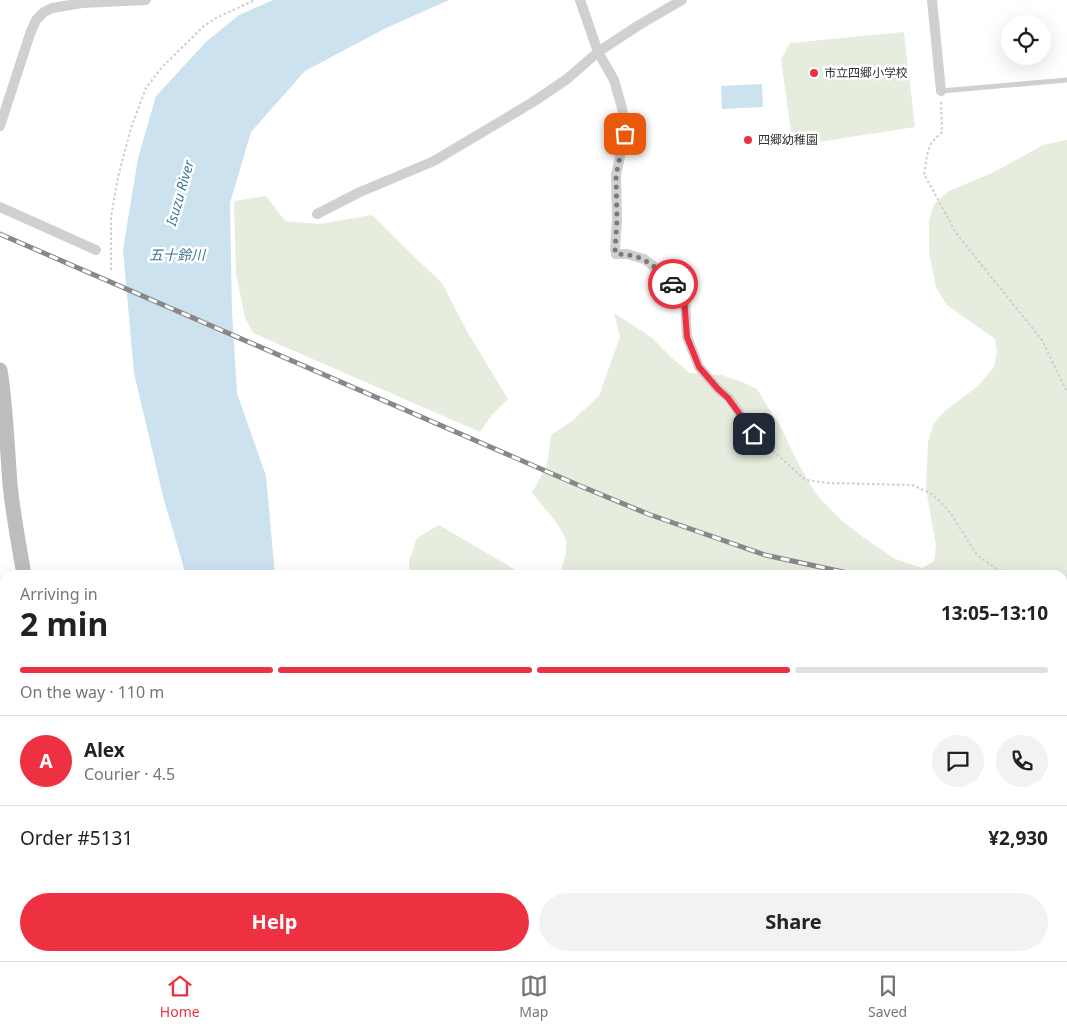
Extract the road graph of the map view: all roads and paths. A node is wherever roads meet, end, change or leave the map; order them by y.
1 (146, 0) edge
2 (255, 0) edge
3 (580, 0) edge
4 (682, 0) edge
5 (932, 0) edge
6 (53, 4) edge
7 (598, 52) junction
8 (1067, 80) edge
9 (940, 91) junction
10 (0, 126) edge
11 (0, 207) edge
12 (317, 214) dead end
13 (96, 250) dead end
14 (111, 270) dead end
15 (0, 370) edge
16 (1067, 392) edge
17 (754, 434) joint
18 (23, 570) edge
19 (999, 570) edge

1 - 6 street
2 - 14 path
3 - 7 street
4 - 7 street
5 - 9 street
6 - 10 street
7 - 12 street
7 - 17 street
8 - 9 lane
9 - 16 path
11 - 13 street
15 - 18 street
17 - 19 path

